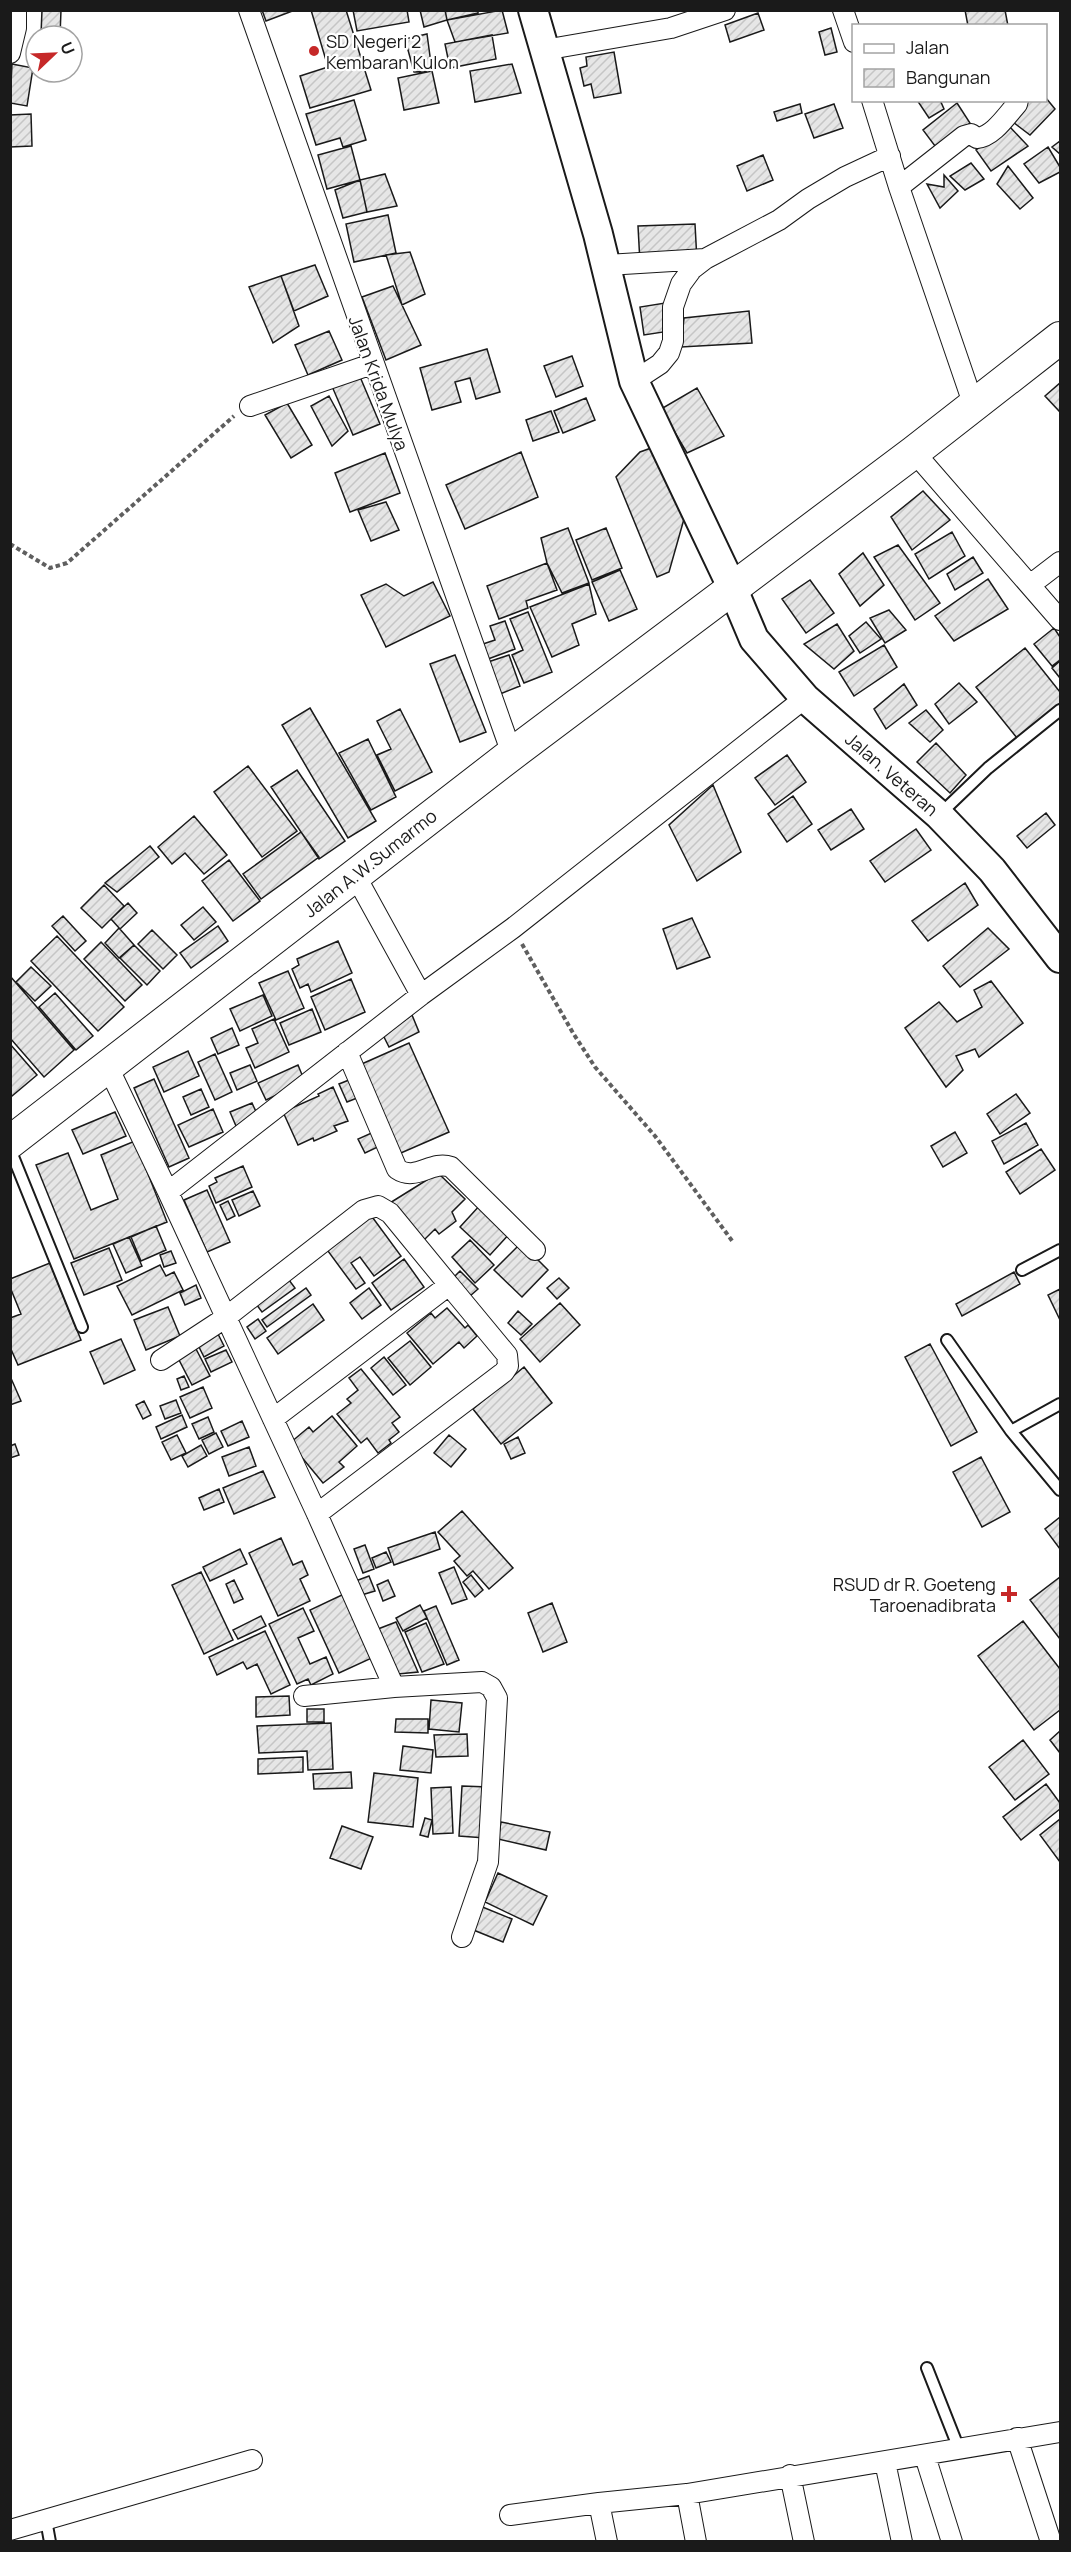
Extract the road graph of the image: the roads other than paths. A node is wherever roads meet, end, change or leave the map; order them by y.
1 (16, 10) edge
2 (249, 10) edge
3 (533, 10) edge
4 (725, 10) edge
5 (843, 10) edge
6 (852, 36) edge
7 (544, 50) junction
8 (10, 53) edge
9 (873, 102) edge
10 (1016, 102) edge
11 (890, 156) junction
12 (899, 187) junction
13 (705, 259) junction
14 (607, 265) junction
15 (1060, 338) edge
16 (372, 364) junction
17 (634, 381) junction
18 (250, 406) road end
19 (974, 406) junction
20 (914, 452) junction
21 (1060, 562) edge
22 (1030, 585) junction
23 (732, 587) junction
24 (1060, 620) edge
25 (805, 698) junction
26 (1060, 710) edge
27 (512, 754) junction
28 (939, 815) junction
29 (355, 875) junction
30 (1060, 958) edge
31 (421, 995) junction
32 (347, 1052) junction
33 (108, 1068) junction
34 (10, 1142) edge
35 (10, 1149) edge
36 (168, 1192) junction
37 (535, 1250) dead end
38 (1060, 1250) edge
39 (1022, 1270) dead end
40 (449, 1285) junction
41 (225, 1318) junction
42 (82, 1327) dead end
43 (947, 1340) dead end
44 (161, 1360) dead end
45 (1060, 1404) edge
46 (273, 1419) junction
47 (1011, 1431) junction
48 (1060, 1490) edge
49 (317, 1514) junction
50 (394, 1687) junction
51 (303, 1696) dead end
52 (462, 1937) dead end
53 (927, 2368) dead end
54 (1060, 2432) edge
55 (1017, 2438) junction
56 (959, 2449) junction
57 (925, 2456) junction
58 (252, 2460) dead end
59 (885, 2462) junction
60 (790, 2475) junction
61 (687, 2494) junction
62 (599, 2503) junction
63 (510, 2515) dead end
64 (46, 2520) junction
65 (10, 2530) edge
66 (50, 2541) edge
67 (607, 2541) edge
68 (696, 2541) edge
69 (804, 2541) edge
70 (902, 2541) edge
71 (952, 2541) edge
72 (1051, 2541) edge

1 - 8 street
2 - 16 street, Jalan Krida Mulya
3 - 7 street, Jalan. Veteran
4 - 7 street
5 - 6 street
7 - 14 street, Jalan. Veteran
9 - 11 street
10 - 12 street
11 - 12 street
11 - 13 street
12 - 19 street
13 - 14 street
13 - 17 street
14 - 17 street, Jalan. Veteran
15 - 19 main road, Jalan A.W.Sumarmo
16 - 18 street
16 - 27 street, Jalan Krida Mulya
17 - 23 street, Jalan. Veteran
19 - 20 main road, Jalan A.W.Sumarmo
20 - 22 street
20 - 23 main road, Jalan A.W.Sumarmo
21 - 22 street
22 - 24 street
23 - 25 street, Jalan. Veteran
23 - 27 main road, Jalan A.W.Sumarmo
25 - 28 street, Jalan. Veteran
25 - 31 street
26 - 28 lane
27 - 29 main road, Jalan A.W.Sumarmo
28 - 30 street, Jalan. Veteran
29 - 31 street
29 - 33 main road, Jalan A.W.Sumarmo
31 - 32 street
32 - 36 street
32 - 37 street
33 - 34 main road, Jalan A.W.Sumarmo
33 - 36 street
35 - 42 lane
36 - 41 street
38 - 39 lane
40 - 41 street
40 - 46 street
40 - 49 street
41 - 44 street
41 - 46 street
43 - 47 lane
45 - 47 lane
46 - 49 street
47 - 48 lane
49 - 50 street
50 - 51 street
50 - 52 street
53 - 56 lane
54 - 55 street
55 - 56 street
55 - 72 street
56 - 57 street
57 - 59 street
57 - 71 street
58 - 64 street
59 - 60 street
59 - 70 street
60 - 61 street
60 - 69 street
61 - 62 street
61 - 68 street
62 - 63 street
62 - 67 street
64 - 65 street
64 - 66 lane

